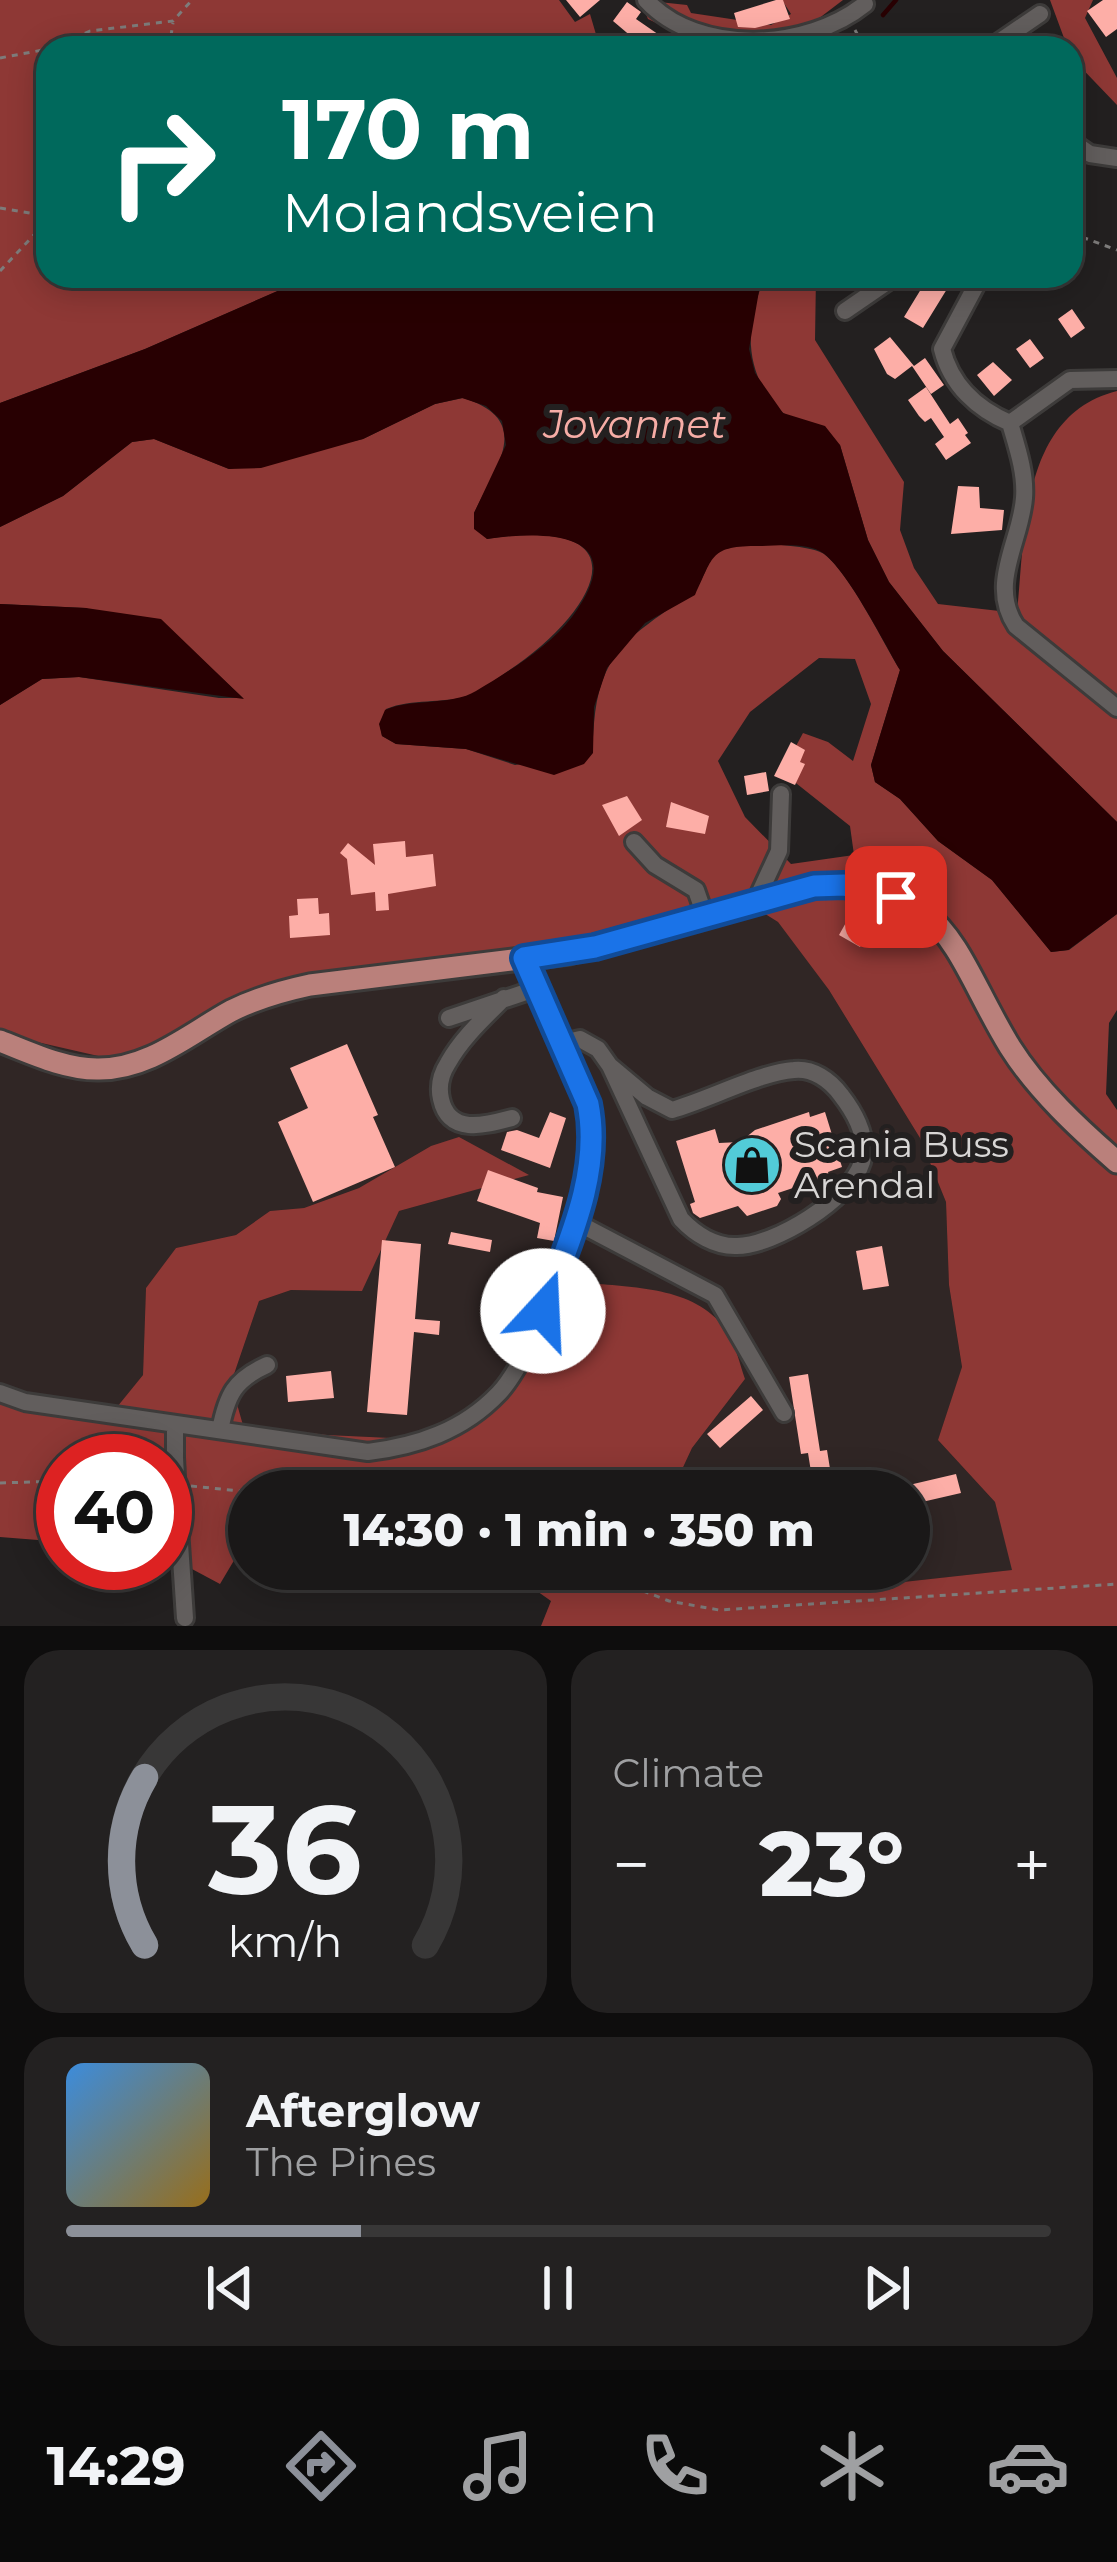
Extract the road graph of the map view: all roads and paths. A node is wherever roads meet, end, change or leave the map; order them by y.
1 (192, 0) edge
2 (646, 0) edge
3 (866, 4) dead end
4 (1040, 14) dead end
5 (848, 18) junction
6 (173, 21) junction
7 (79, 36) edge
8 (171, 36) edge
9 (714, 36) edge
10 (784, 36) edge
11 (858, 36) edge
12 (1012, 36) edge
13 (36, 52) edge
14 (0, 58) edge
15 (1083, 149) edge
16 (1117, 158) edge
17 (0, 208) edge
18 (36, 216) edge
19 (36, 231) edge
20 (1083, 237) edge
21 (1117, 250) edge
22 (0, 271) edge
23 (879, 288) edge
24 (975, 288) edge
25 (845, 311) dead end
26 (1117, 379) edge
27 (1010, 423) junction
28 (1117, 708) edge
29 (781, 794) dead end
30 (634, 842) dead end
31 (761, 900) junction
32 (705, 916) junction
33 (524, 958) junction
34 (535, 989) junction
35 (504, 998) junction
36 (449, 1018) dead end
37 (0, 1041) edge
38 (563, 1043) junction
39 (610, 1066) junction
40 (512, 1118) dead end
41 (1117, 1162) edge
42 (576, 1222) junction
43 (267, 1365) dead end
44 (0, 1394) edge
45 (784, 1413) dead end
46 (175, 1425) junction
47 (220, 1430) junction
48 (36, 1482) edge
49 (0, 1483) edge
50 (192, 1487) edge
51 (228, 1490) edge
52 (1117, 1584) edge
53 (641, 1590) edge
54 (185, 1618) dead end

1 - 6 path
2 - 9 street
3 - 5 street
4 - 12 street
5 - 10 street
5 - 11 path
6 - 7 path
6 - 8 path
13 - 14 path
15 - 16 street
17 - 18 path
19 - 22 path
20 - 21 path
23 - 25 street
24 - 27 street
26 - 27 street
27 - 28 street
29 - 31 street
30 - 32 street
31 - 32 main road
31 - 41 main road
32 - 33 main road
33 - 34 street
33 - 37 main road
34 - 35 street
34 - 38 street
35 - 36 street
35 - 40 street
38 - 39 street
38 - 42 street
39 - 39 street
42 - 45 street
42 - 47 street
43 - 47 street
44 - 46 street
46 - 47 street
46 - 54 street, bridge
48 - 49 path
50 - 51 path
52 - 53 path

